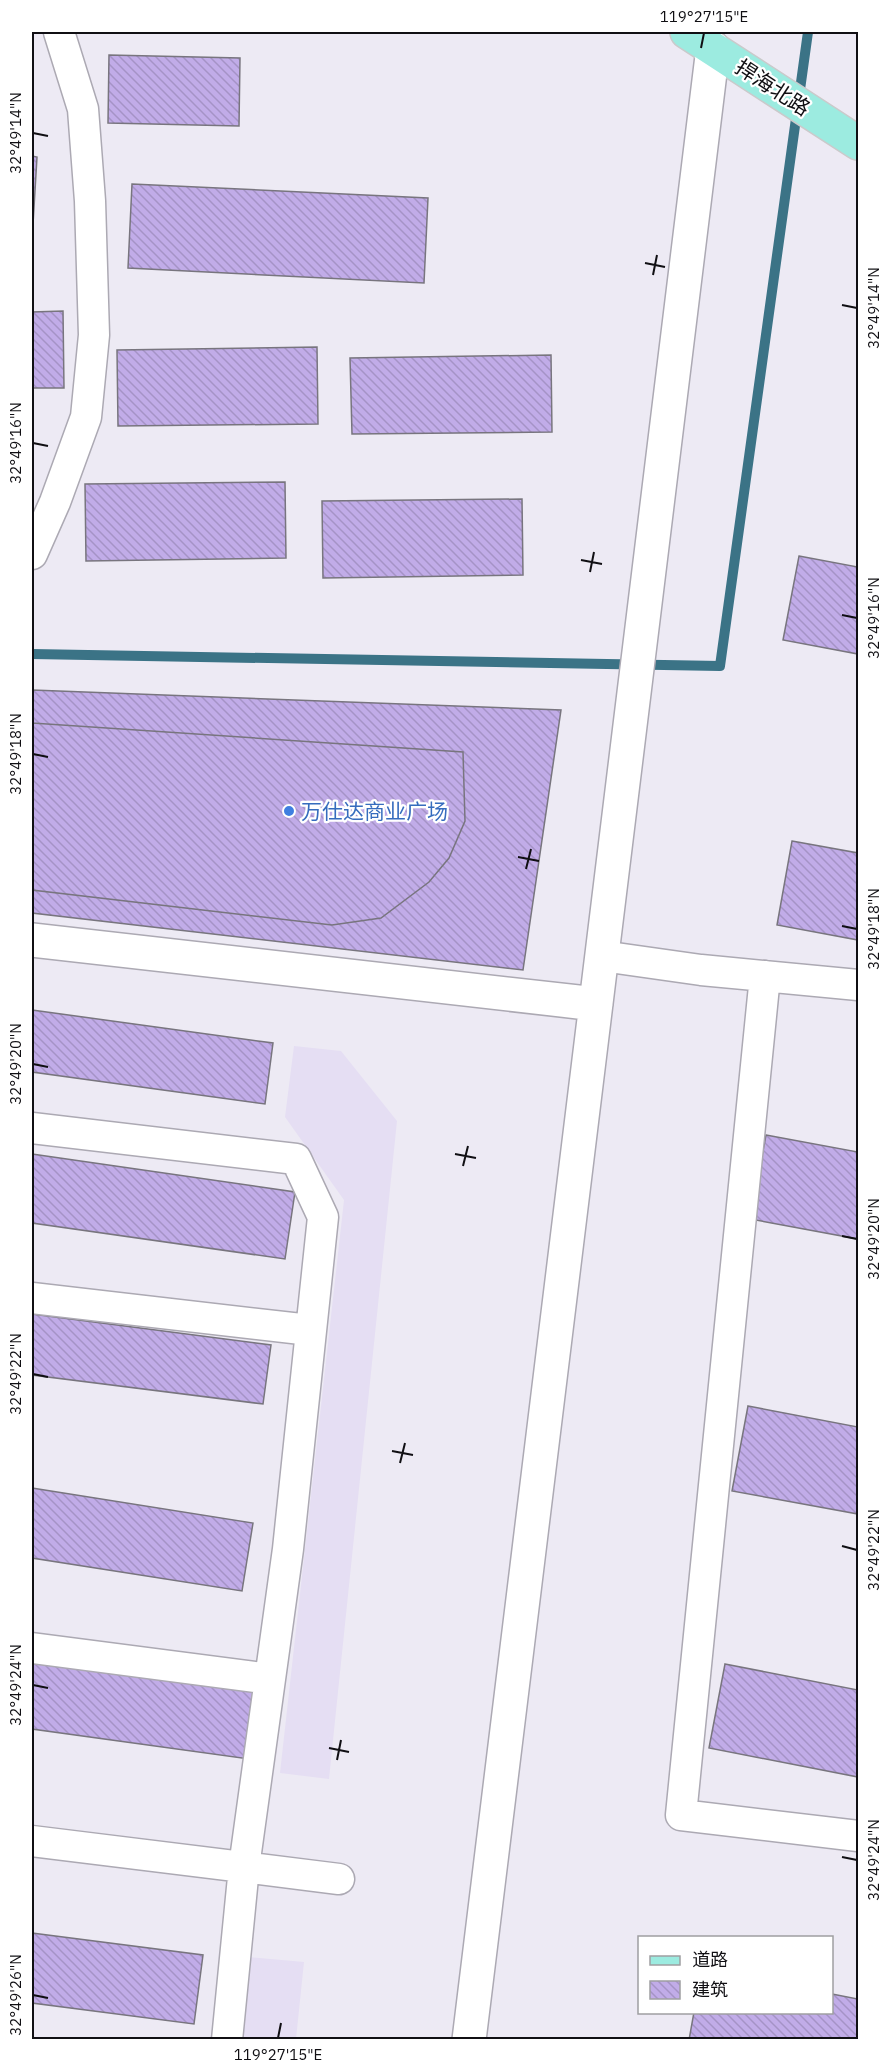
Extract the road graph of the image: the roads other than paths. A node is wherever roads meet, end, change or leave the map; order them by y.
1 (59, 32) edge
2 (700, 40) edge
3 (858, 143) edge
4 (32, 554) edge
5 (32, 940) edge
6 (602, 956) junction
7 (765, 976) junction
8 (858, 985) edge
9 (596, 1004) junction
10 (32, 1128) edge
11 (32, 1298) edge
12 (310, 1330) junction
13 (32, 1648) edge
14 (270, 1679) junction
15 (858, 1836) edge
16 (32, 1841) edge
17 (244, 1868) junction
18 (339, 1879) dead end
19 (226, 2040) edge
20 (469, 2040) edge

1 - 4 street
2 - 3 main road, 捍海北路
2 - 6 street
5 - 9 street
6 - 7 street
6 - 9 street
7 - 8 street
7 - 15 street
9 - 20 street
10 - 12 street
11 - 12 street
12 - 14 street
13 - 14 street
14 - 17 street
16 - 17 street
17 - 18 street
17 - 19 street

